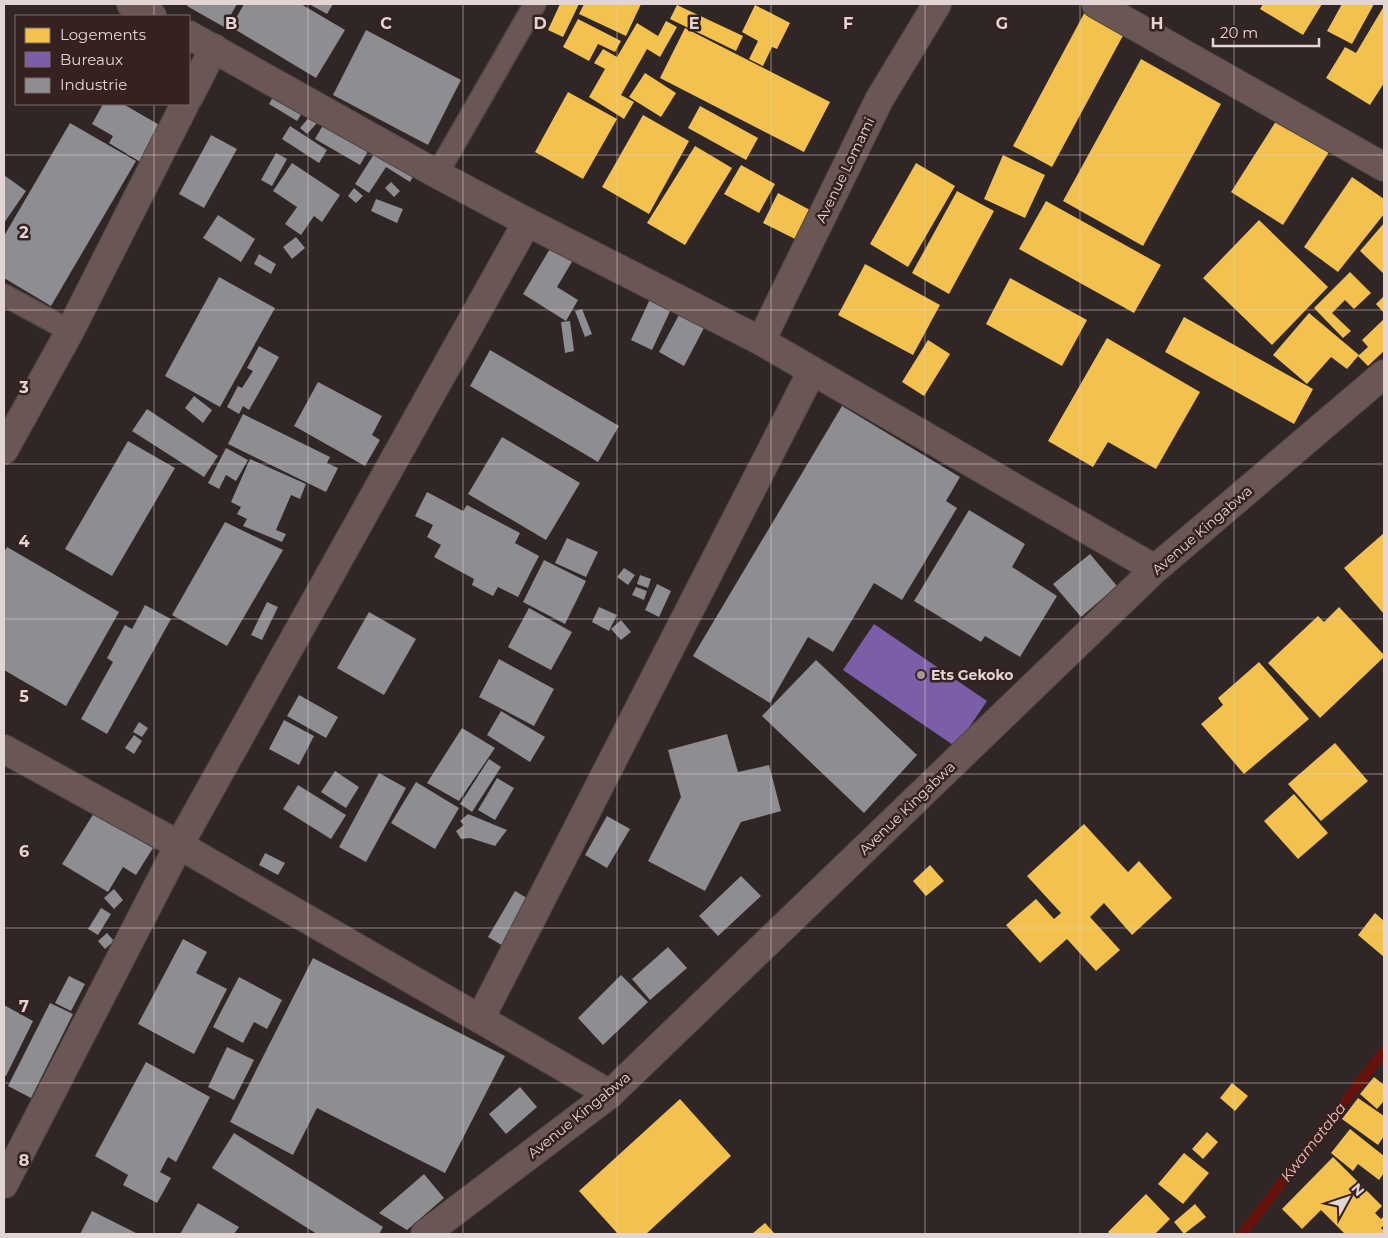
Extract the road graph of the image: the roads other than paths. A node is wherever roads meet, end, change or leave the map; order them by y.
1 (131, 4) edge
2 (162, 4) edge
3 (535, 4) edge
4 (937, 4) edge
5 (1096, 4) edge
6 (152, 15) edge
7 (155, 15) edge
8 (190, 36) edge
9 (214, 48) junction
10 (190, 95) edge
11 (184, 105) edge
12 (1384, 167) edge
13 (436, 174) junction
14 (527, 222) junction
15 (4, 296) edge
16 (70, 330) junction
17 (761, 341) junction
18 (812, 371) junction
19 (1384, 374) edge
20 (4, 450) edge
21 (1155, 569) junction
22 (4, 749) edge
23 (179, 845) junction
24 (480, 1019) junction
25 (610, 1094) junction
26 (4, 1184) edge
27 (425, 1234) edge

1 - 6 street
2 - 7 street
3 - 13 lane
4 - 17 street, Avenue Lomami
5 - 12 street
8 - 9 street
9 - 10 street
9 - 13 street
11 - 16 street
13 - 14 street
14 - 17 street
14 - 23 street
15 - 16 lane
16 - 20 street
17 - 18 street
18 - 21 street
18 - 24 street
19 - 21 street, Avenue Kingabwa
21 - 25 street, Avenue Kingabwa
22 - 23 street
23 - 24 street
23 - 26 street
24 - 25 street
25 - 27 street, Avenue Kingabwa

